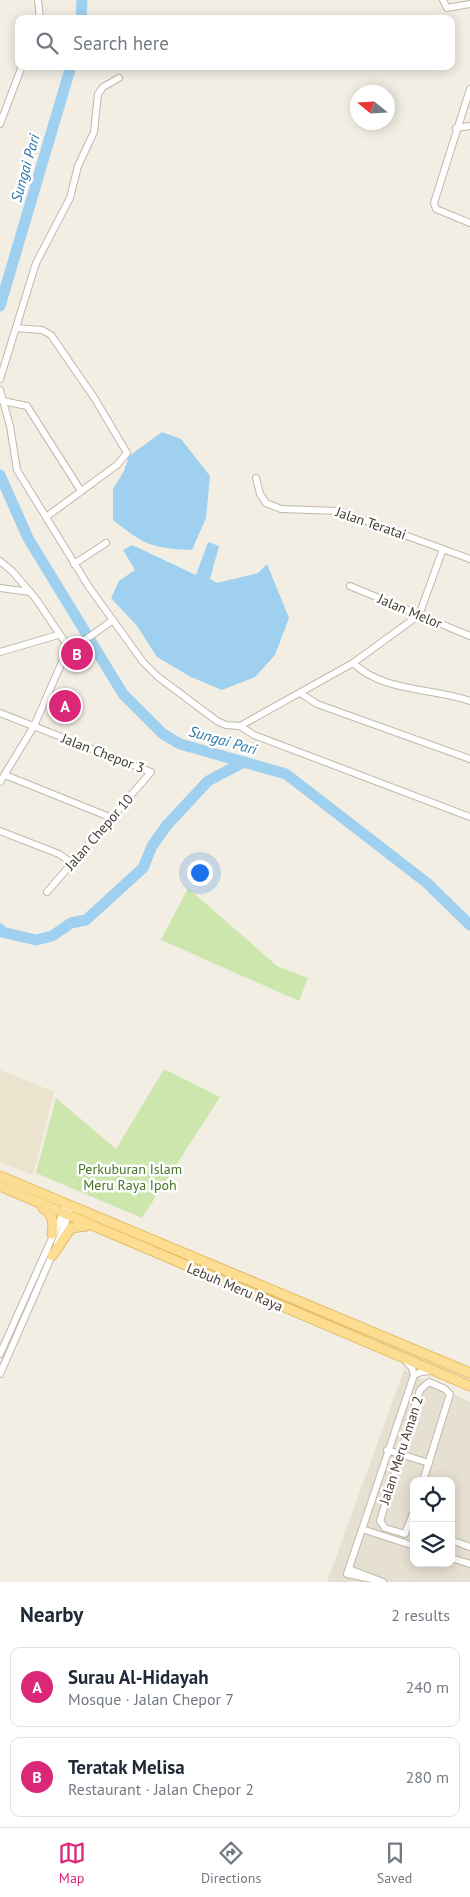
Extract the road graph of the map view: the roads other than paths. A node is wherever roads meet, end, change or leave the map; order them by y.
1 (38, 0) edge
2 (443, 0) edge
3 (470, 4) edge
4 (40, 15) edge
5 (20, 70) edge
6 (119, 78) dead end
7 (470, 89) edge
8 (0, 124) edge
9 (470, 126) edge
10 (456, 128) junction
11 (470, 222) edge
12 (16, 328) junction
13 (0, 380) edge
14 (0, 390) edge
15 (4, 401) junction
16 (256, 478) dead end
17 (81, 491) junction
18 (46, 517) junction
19 (106, 543) dead end
20 (443, 549) junction
21 (470, 559) edge
22 (0, 561) edge
23 (74, 564) junction
24 (350, 586) dead end
25 (1, 589) edge
26 (30, 592) junction
27 (419, 615) junction
28 (113, 620) junction
29 (58, 635) junction
30 (470, 636) edge
31 (69, 646) junction
32 (0, 652) edge
33 (353, 663) junction
34 (300, 693) junction
35 (470, 701) edge
36 (0, 713) edge
37 (34, 726) junction
38 (240, 726) junction
39 (470, 758) edge
40 (151, 772) joint
41 (4, 774) junction
42 (0, 782) edge
43 (112, 818) junction
44 (470, 818) edge
45 (0, 831) edge
46 (72, 863) junction
47 (47, 892) dead end
48 (0, 1176) edge
49 (0, 1186) edge
50 (30, 1199) junction
51 (69, 1205) junction
52 (65, 1214) junction
53 (92, 1226) junction
54 (52, 1234) junction
55 (52, 1256) junction
56 (0, 1354) edge
57 (397, 1354) junction
58 (440, 1372) junction
59 (470, 1373) edge
60 (0, 1374) edge
61 (414, 1375) junction
62 (470, 1386) edge
63 (387, 1450) junction
64 (399, 1454) junction
65 (429, 1463) junction
66 (425, 1477) edge
67 (367, 1513) junction
68 (380, 1516) junction
69 (410, 1521) edge
70 (362, 1529) junction
71 (455, 1541) edge
72 (410, 1545) edge
73 (470, 1546) edge
74 (455, 1559) edge
75 (470, 1564) edge
76 (380, 1581) edge

1 - 4 street
2 - 3 street
5 - 8 street
6 - 12 street
7 - 10 street
9 - 10 street
10 - 11 street
12 - 13 street
12 - 17 street
14 - 15 street
15 - 17 street
15 - 18 street
16 - 20 street, Jalan Teratai
17 - 18 street
18 - 23 street
19 - 23 street
20 - 21 street, Jalan Teratai
20 - 27 street
22 - 26 street
23 - 28 street
24 - 27 street, Jalan Melor
25 - 26 street
26 - 29 street
27 - 30 street, Jalan Melor
27 - 33 street
28 - 31 street
28 - 38 street
29 - 31 street
29 - 32 street
31 - 37 street
33 - 34 street
33 - 35 street
34 - 38 street
34 - 39 street
36 - 37 street, Jalan Chepor 3
37 - 40 street, Jalan Chepor 3
37 - 41 street
38 - 44 street
40 - 43 street, Jalan Chepor 10
41 - 42 street
41 - 43 street
43 - 46 street, Jalan Chepor 10
45 - 46 street
46 - 47 street, Jalan Chepor 10
48 - 51 main road, Lebuh Meru Raya
49 - 50 main road, Lebuh Meru Raya
50 - 52 main road, Lebuh Meru Raya
50 - 54 main road
51 - 52 street
51 - 59 main road, Lebuh Meru Raya
52 - 53 main road, Lebuh Meru Raya
52 - 54 street
52 - 55 street
53 - 55 main road
53 - 57 main road, Lebuh Meru Raya
54 - 56 street
55 - 60 street
57 - 58 main road, Lebuh Meru Raya
57 - 61 street
58 - 61 street
58 - 62 main road, Lebuh Meru Raya
61 - 63 street, Jalan Meru Aman 2
63 - 64 street
63 - 67 street, Jalan Meru Aman 2
64 - 65 street
64 - 65 street, Jalan Meru Aman 2
64 - 68 street, Jalan Meru Aman 2
65 - 66 street, Jalan Meru Aman 2
67 - 68 street, Jalan Meru Aman 2
67 - 70 street, Jalan Meru Aman 2
68 - 69 street, Jalan Meru Aman 2
70 - 72 street
70 - 76 street, Jalan Meru Aman 2
71 - 73 street
74 - 75 street

